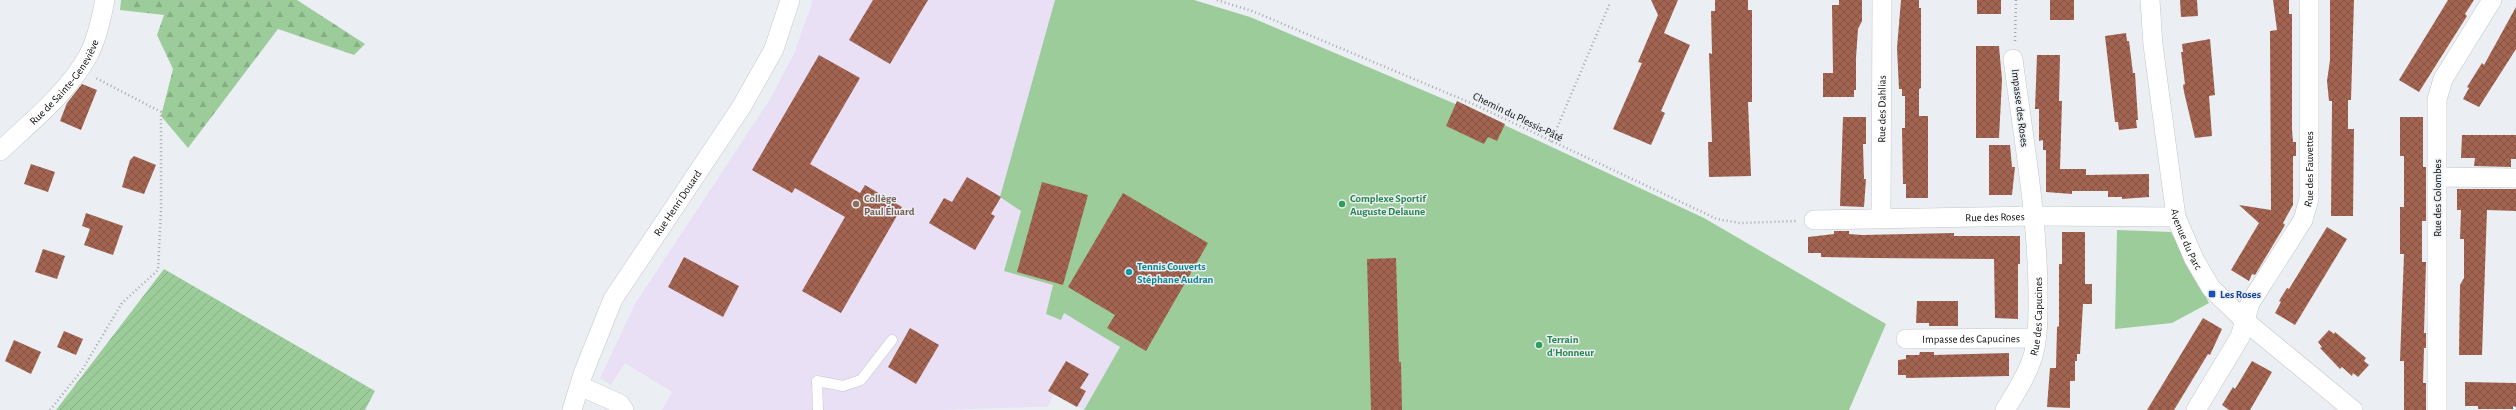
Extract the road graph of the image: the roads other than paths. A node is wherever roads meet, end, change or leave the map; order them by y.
1 (105, 0) edge
2 (790, 0) edge
3 (1882, 0) edge
4 (2150, 0) edge
5 (2309, 0) edge
6 (2492, 0) edge
7 (2013, 59) road end
8 (0, 151) edge
9 (2437, 177) junction
10 (2516, 178) edge
11 (2033, 216) junction
12 (2176, 217) junction
13 (1880, 218) junction
14 (1814, 220) road end
15 (2245, 321) junction
16 (2036, 338) junction
17 (1906, 339) dead end
18 (892, 340) dead end
19 (580, 386) junction
20 (572, 410) edge
21 (624, 410) edge
22 (818, 410) edge
23 (2005, 410) edge
24 (2196, 410) edge
25 (2353, 410) edge
26 (2437, 410) edge

1 - 8 street, Rue de Sainte-Geneviève
2 - 19 street, Rue Henri Douard
3 - 13 street, Rue des Dahlias
4 - 12 street, Avenue du Parc
5 - 15 street, Rue des Fauvettes
6 - 9 street, Rue des Colombes
7 - 11 street, Impasse des Roses
9 - 10 street
9 - 26 street, Rue des Colombes
11 - 12 street, Rue des Roses
11 - 13 street, Rue des Roses
11 - 16 street, Rue des Capucines
12 - 15 street, Avenue du Parc
13 - 14 street, Rue des Roses
15 - 24 street, Rue des Fauvettes
15 - 25 street, Avenue du Parc
16 - 17 street, Impasse des Capucines
16 - 23 street, Rue des Capucines
18 - 22 lane
19 - 20 street, Rue Henri Douard
19 - 21 street

